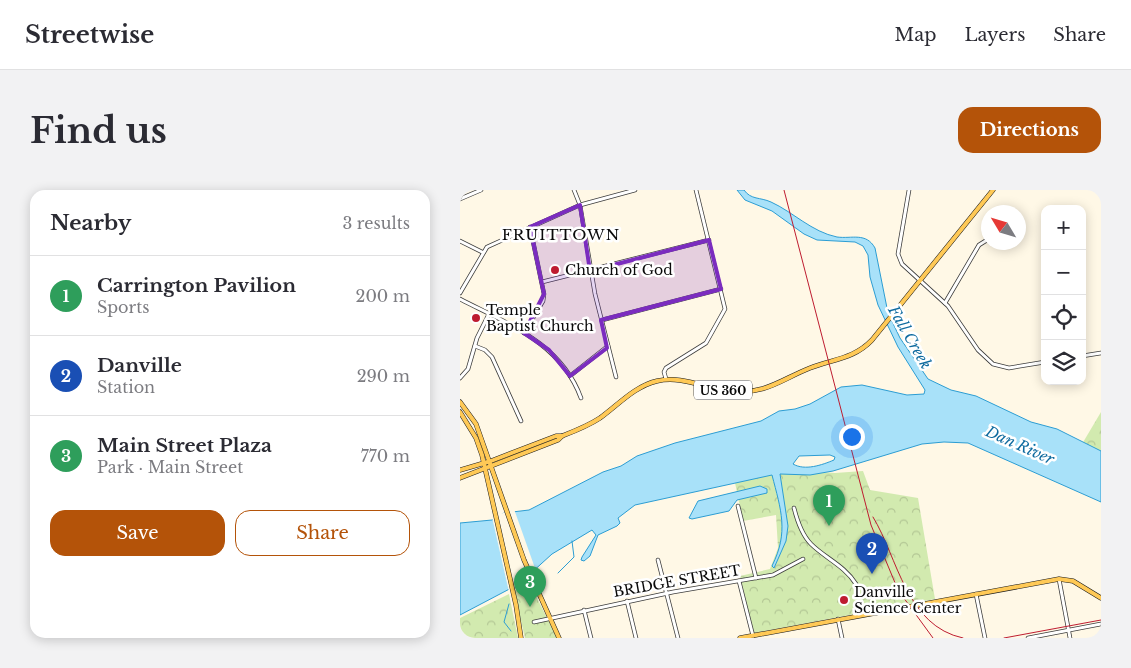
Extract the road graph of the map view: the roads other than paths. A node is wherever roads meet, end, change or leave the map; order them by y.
1 (481, 190) edge
2 (574, 190) edge
3 (635, 190) edge
4 (696, 190) edge
5 (909, 190) edge
6 (993, 190) edge
7 (630, 191) edge
8 (460, 199) edge
9 (580, 204) junction
10 (530, 227) junction
11 (709, 240) junction
12 (460, 241) edge
13 (981, 244) edge
14 (482, 252) junction
15 (591, 271) junction
16 (920, 280) junction
17 (542, 282) junction
18 (722, 289) junction
19 (460, 293) edge
20 (460, 299) edge
21 (944, 303) junction
22 (489, 314) junction
23 (602, 320) junction
24 (524, 333) junction
25 (475, 346) junction
26 (608, 346) junction
27 (1101, 353) edge
28 (1086, 355) edge
29 (1041, 363) edge
30 (570, 376) junction
31 (616, 377) dead end
32 (460, 378) edge
33 (666, 379) junction
34 (580, 398) dead end
35 (460, 402) edge
36 (460, 412) edge
37 (521, 421) dead end
38 (562, 436) junction
39 (491, 461) junction
40 (484, 464) junction
41 (493, 466) junction
42 (485, 469) junction
43 (460, 470) edge
44 (460, 478) edge
45 (738, 506) dead end
46 (794, 508) dead end
47 (803, 559) dead end
48 (658, 560) dead end
49 (756, 578) junction
50 (1059, 579) junction
51 (740, 581) junction
52 (856, 584) dead end
53 (666, 593) junction
54 (976, 594) junction
55 (1101, 598) edge
56 (627, 601) junction
57 (584, 610) junction
58 (551, 618) junction
59 (838, 619) junction
60 (534, 622) dead end
61 (1101, 624) edge
62 (1068, 631) junction
63 (769, 632) junction
64 (753, 636) junction
65 (521, 638) edge
66 (559, 638) edge
67 (591, 638) edge
68 (636, 638) edge
69 (678, 638) edge
70 (740, 638) edge
71 (770, 638) edge
72 (842, 638) edge
73 (985, 638) edge
74 (1028, 638) edge
75 (1070, 638) edge

1 - 8 street
2 - 9 street
3 - 7 street
4 - 11 street
5 - 16 street
6 - 16 main road, US 360
7 - 9 street
9 - 10 street
9 - 15 street
10 - 14 street
10 - 17 street
11 - 15 street
11 - 18 street
12 - 14 street
13 - 21 street
14 - 19 street
15 - 17 street
15 - 23 street
16 - 21 street
16 - 33 main road, US 360
17 - 24 street
18 - 23 street
18 - 33 street
20 - 22 street
21 - 29 street
22 - 24 street
22 - 25 street
23 - 26 street
24 - 30 street
25 - 32 street
25 - 37 street
26 - 30 street
26 - 31 street
27 - 28 street
30 - 34 street
33 - 38 main road, US 360
35 - 39 main road
36 - 40 main road
38 - 39 main road, US 360
38 - 41 main road, US 360
39 - 40 main road, US 360
39 - 41 main road
40 - 42 main road
40 - 43 main road
41 - 42 main road, US 360
41 - 58 main road
42 - 44 main road
42 - 65 main road
45 - 49 street
46 - 52 street
47 - 49 street, BRIDGE STREET
48 - 53 street
49 - 51 street, BRIDGE STREET
50 - 54 main road
50 - 55 main road
50 - 62 street
51 - 53 street, BRIDGE STREET
51 - 64 street
53 - 56 street, BRIDGE STREET
53 - 69 street
54 - 59 main road
54 - 73 street
56 - 57 street, BRIDGE STREET
56 - 68 street
57 - 58 street, BRIDGE STREET
57 - 67 street
58 - 60 street, BRIDGE STREET
58 - 66 main road
59 - 63 main road
59 - 72 street
61 - 62 street
62 - 74 street
62 - 75 street
63 - 64 main road
63 - 71 street
64 - 70 main road

